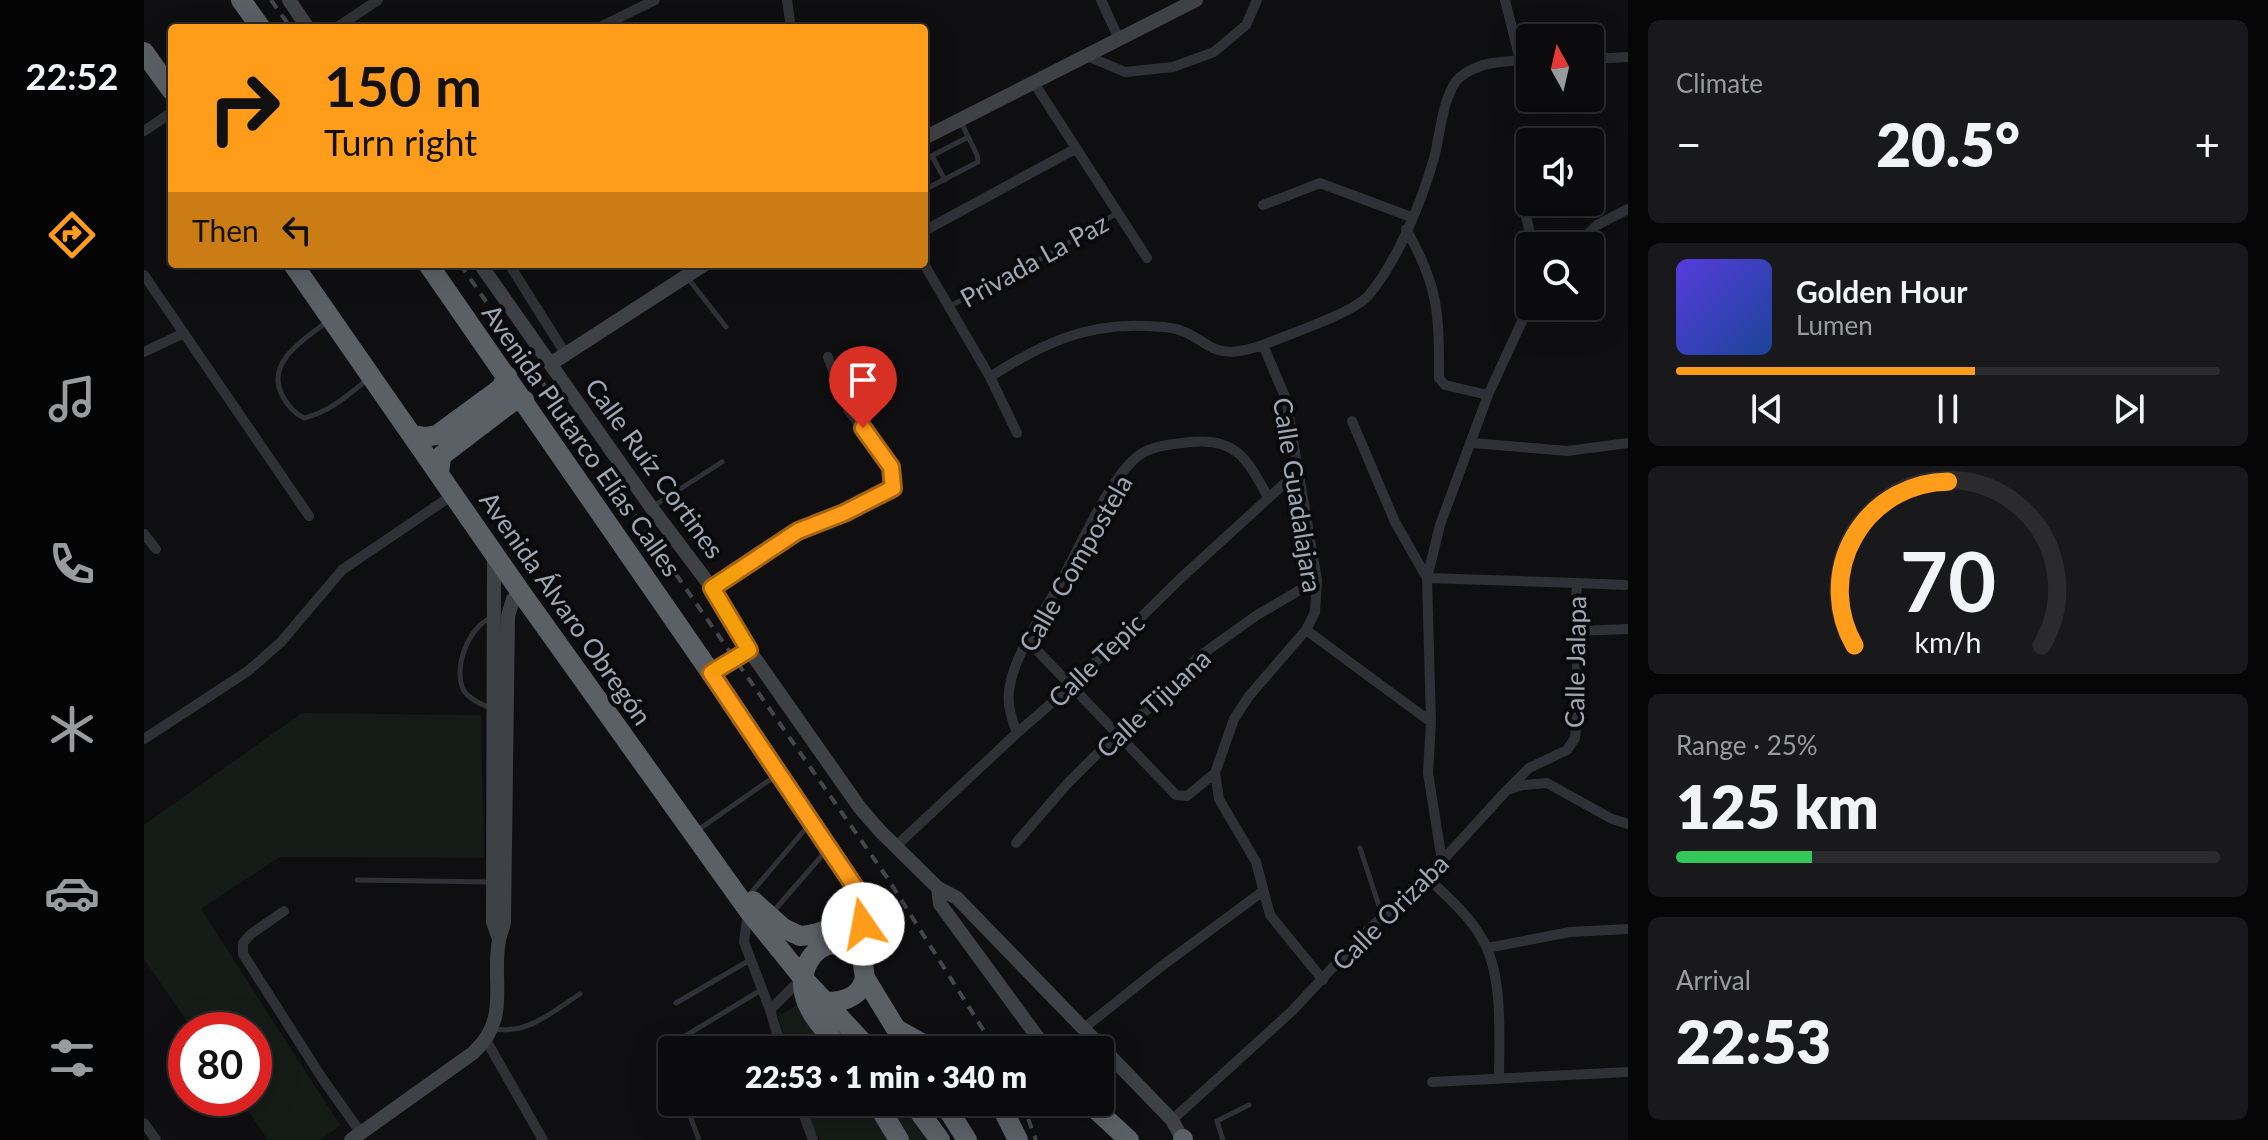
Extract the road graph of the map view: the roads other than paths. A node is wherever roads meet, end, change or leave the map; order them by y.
1 (241, 0) edge
2 (289, 0) edge
3 (378, 0) edge
4 (655, 0) edge
5 (787, 0) edge
6 (1101, 0) edge
7 (1196, 0) edge
8 (1257, 0) edge
9 (1505, 0) edge
10 (1167, 6) edge
11 (258, 24) edge
12 (305, 24) edge
13 (342, 24) edge
14 (606, 24) edge
15 (790, 24) edge
16 (1516, 33) edge
17 (1119, 39) junction
18 (144, 52) edge
19 (1087, 56) junction
20 (1628, 57) edge
21 (1604, 58) edge
22 (1516, 61) edge
23 (1034, 83) junction
24 (168, 85) edge
25 (168, 115) edge
26 (960, 120) junction
27 (144, 131) edge
28 (928, 136) edge
29 (968, 137) junction
30 (1075, 149) junction
31 (932, 156) junction
32 (928, 158) edge
33 (945, 180) junction
34 (928, 188) edge
35 (1263, 205) dead end
36 (1628, 209) edge
37 (1117, 213) junction
38 (1411, 217) junction
39 (928, 229) edge
40 (1406, 229) junction
41 (1590, 232) edge
42 (1147, 258) dead end
43 (296, 268) edge
44 (431, 268) edge
45 (483, 268) edge
46 (512, 268) edge
47 (699, 268) edge
48 (926, 268) edge
49 (144, 275) edge
50 (686, 276) junction
51 (950, 306) junction
52 (331, 317) junction
53 (1523, 320) edge
54 (726, 327) dead end
55 (184, 333) junction
56 (1263, 345) junction
57 (144, 352) edge
58 (565, 353) junction
59 (828, 357) dead end
60 (552, 363) junction
61 (372, 376) junction
62 (507, 376) junction
63 (990, 377) junction
64 (1488, 395) junction
65 (524, 400) junction
66 (1352, 421) dead end
67 (1017, 433) dead end
68 (414, 435) junction
69 (1473, 443) junction
70 (1628, 443) edge
71 (722, 462) dead end
72 (1297, 472) junction
73 (439, 474) junction
74 (454, 494) junction
75 (1268, 497) junction
76 (651, 507) junction
77 (309, 516) dead end
78 (144, 534) edge
79 (156, 549) dead end
80 (494, 553) junction
81 (1427, 578) junction
82 (1313, 583) junction
83 (1577, 583) junction
84 (1625, 585) dead end
85 (712, 588) junction
86 (522, 594) junction
87 (501, 617) junction
88 (1628, 629) edge
89 (1306, 630) junction
90 (1575, 631) junction
91 (1028, 641) junction
92 (749, 650) junction
93 (711, 673) junction
94 (1070, 687) junction
95 (493, 710) junction
96 (1431, 722) junction
97 (1017, 733) junction
98 (1118, 733) junction
99 (144, 739) edge
100 (1572, 744) joint
101 (779, 773) junction
102 (1215, 773) junction
103 (1507, 790) junction
104 (812, 822) junction
105 (1628, 824) edge
106 (694, 833) junction
107 (1016, 843) dead end
108 (829, 847) junction
109 (895, 847) junction
110 (1360, 848) dead end
111 (1442, 861) junction
112 (1426, 876) junction
113 (357, 880) dead end
114 (499, 882) junction
115 (938, 888) junction
116 (1262, 892) junction
117 (861, 896) junction
118 (748, 903) junction
119 (284, 911) dead end
120 (770, 915) junction
121 (1382, 916) junction
122 (1628, 929) edge
123 (1487, 948) junction
124 (861, 951) junction
125 (750, 959) junction
126 (803, 978) junction
127 (865, 978) junction
128 (1323, 980) junction
129 (762, 990) junction
130 (580, 994) dead end
131 (826, 1002) junction
132 (676, 1003) dead end
133 (770, 1010) junction
134 (894, 1028) junction
135 (1084, 1028) junction
136 (489, 1035) junction
137 (685, 1036) edge
138 (778, 1036) edge
139 (831, 1036) edge
140 (857, 1036) edge
141 (899, 1036) edge
142 (908, 1036) edge
143 (1037, 1036) edge
144 (1090, 1036) edge
145 (1114, 1065) edge
146 (1628, 1072) edge
147 (1499, 1079) junction
148 (1432, 1082) dead end
149 (1249, 1105) dead end
150 (690, 1116) edge
151 (804, 1116) edge
152 (884, 1116) edge
153 (922, 1116) edge
154 (952, 1116) edge
155 (1006, 1116) edge
156 (1098, 1116) edge
157 (1104, 1116) edge
158 (1172, 1120) junction
159 (144, 1123) edge
160 (356, 1136) edge
161 (156, 1140) edge
162 (543, 1140) edge
163 (699, 1140) edge
164 (813, 1140) edge
165 (899, 1140) edge
166 (940, 1140) edge
167 (967, 1140) edge
168 (1018, 1140) edge
169 (1114, 1140) edge
170 (1129, 1140) edge
171 (1183, 1140) edge
172 (1223, 1140) edge

1 - 11 highway
2 - 12 street
3 - 13 street
4 - 14 street
5 - 15 street
6 - 17 street
7 - 10 street
8 - 19 street
9 - 16 street
10 - 17 street
17 - 19 street
18 - 24 highway
19 - 23 street
20 - 21 street
22 - 38 street
23 - 26 street
23 - 30 street
25 - 27 street
26 - 28 street
26 - 29 lane
29 - 31 lane
29 - 33 lane
30 - 37 street
30 - 39 street
31 - 32 lane
31 - 33 lane
33 - 34 lane
35 - 38 street
36 - 41 street
37 - 42 street
37 - 51 lane, Privada La Paz
38 - 40 street
40 - 56 street
40 - 64 street
43 - 52 highway, Avenida Álvaro Obregón
44 - 62 highway, Avenida Plutarco Elías Calles
45 - 60 street, Calle Ruíz Cortines
46 - 58 street
47 - 50 street
48 - 51 street
49 - 55 street
50 - 54 lane
50 - 58 street
51 - 63 street
52 - 61 highway, Avenida Álvaro Obregón
52 - 61 lane
53 - 64 street
55 - 57 street
55 - 77 street
56 - 63 street
56 - 72 street, Calle Guadalajara
58 - 60 street
59 - 85 street
60 - 76 street, Calle Ruíz Cortines
61 - 68 highway, Avenida Álvaro Obregón
62 - 65 highway, Avenida Plutarco Elías Calles
62 - 68 highway
63 - 67 street
64 - 69 street
65 - 73 highway
65 - 93 highway, Avenida Plutarco Elías Calles
66 - 81 street
68 - 73 highway, Avenida Álvaro Obregón
69 - 70 street
69 - 81 street
71 - 76 lane
72 - 75 street, Calle Tepic
72 - 82 street, Calle Guadalajara
73 - 74 highway, Avenida Álvaro Obregón
74 - 80 highway, Avenida Álvaro Obregón
74 - 99 street
75 - 91 street, Calle Compostela
75 - 94 street, Calle Tepic
76 - 85 street, Calle Ruíz Cortines
78 - 79 street
80 - 86 highway, Avenida Álvaro Obregón
80 - 87 street
81 - 83 street, Calle Jalapa
81 - 96 street
82 - 89 street, Calle Guadalajara
82 - 98 street, Calle Tijuana
83 - 84 street
83 - 90 street, Calle Jalapa
85 - 92 street, Calle Ruíz Cortines
86 - 87 street
86 - 106 highway, Avenida Álvaro Obregón
87 - 95 street
87 - 95 lane
87 - 114 street
88 - 90 street
89 - 96 street
89 - 102 street, Calle Guadalajara
90 - 100 street, Calle Jalapa
91 - 94 street
91 - 97 street, Calle Compostela
92 - 93 street
92 - 109 street, Calle Ruíz Cortines
93 - 101 highway, Avenida Plutarco Elías Calles
94 - 97 street, Calle Tepic
94 - 98 street
95 - 114 street
96 - 111 street
97 - 109 street, Calle Tepic
98 - 102 street
98 - 107 street, Calle Tijuana
100 - 103 street, Calle Orizaba
101 - 104 highway, Avenida Plutarco Elías Calles
101 - 106 lane
102 - 116 street
103 - 105 street
103 - 111 street, Calle Orizaba
104 - 108 highway, Avenida Plutarco Elías Calles
104 - 118 lane
106 - 118 highway, Avenida Álvaro Obregón
108 - 117 highway, Avenida Plutarco Elías Calles
108 - 120 lane
109 - 115 street, Calle Ruíz Cortines
110 - 121 lane
111 - 112 street, Calle Orizaba
112 - 121 street, Calle Orizaba
112 - 123 street
113 - 114 lane
114 - 136 street
115 - 135 street
115 - 143 street
116 - 128 street
116 - 135 street
117 - 120 highway
117 - 124 highway
118 - 120 highway
118 - 125 street
118 - 126 highway, Avenida Álvaro Obregón
119 - 160 street
121 - 128 street, Calle Orizaba
122 - 123 street
123 - 147 street
124 - 126 highway
124 - 127 highway
125 - 129 street
125 - 132 lane
126 - 131 highway
126 - 133 street
126 - 139 highway
127 - 131 highway
127 - 134 highway
128 - 158 street, Calle Orizaba
129 - 133 street
129 - 137 lane
130 - 136 lane
131 - 140 highway
133 - 138 street
134 - 141 highway
134 - 142 highway
135 - 144 street
136 - 160 street
136 - 162 street
145 - 158 street
146 - 147 street
147 - 148 street
149 - 172 lane
150 - 163 lane
151 - 164 street
152 - 165 highway
153 - 166 highway
154 - 167 highway
155 - 168 highway
156 - 169 street
157 - 170 highway
158 - 171 street
159 - 161 street

